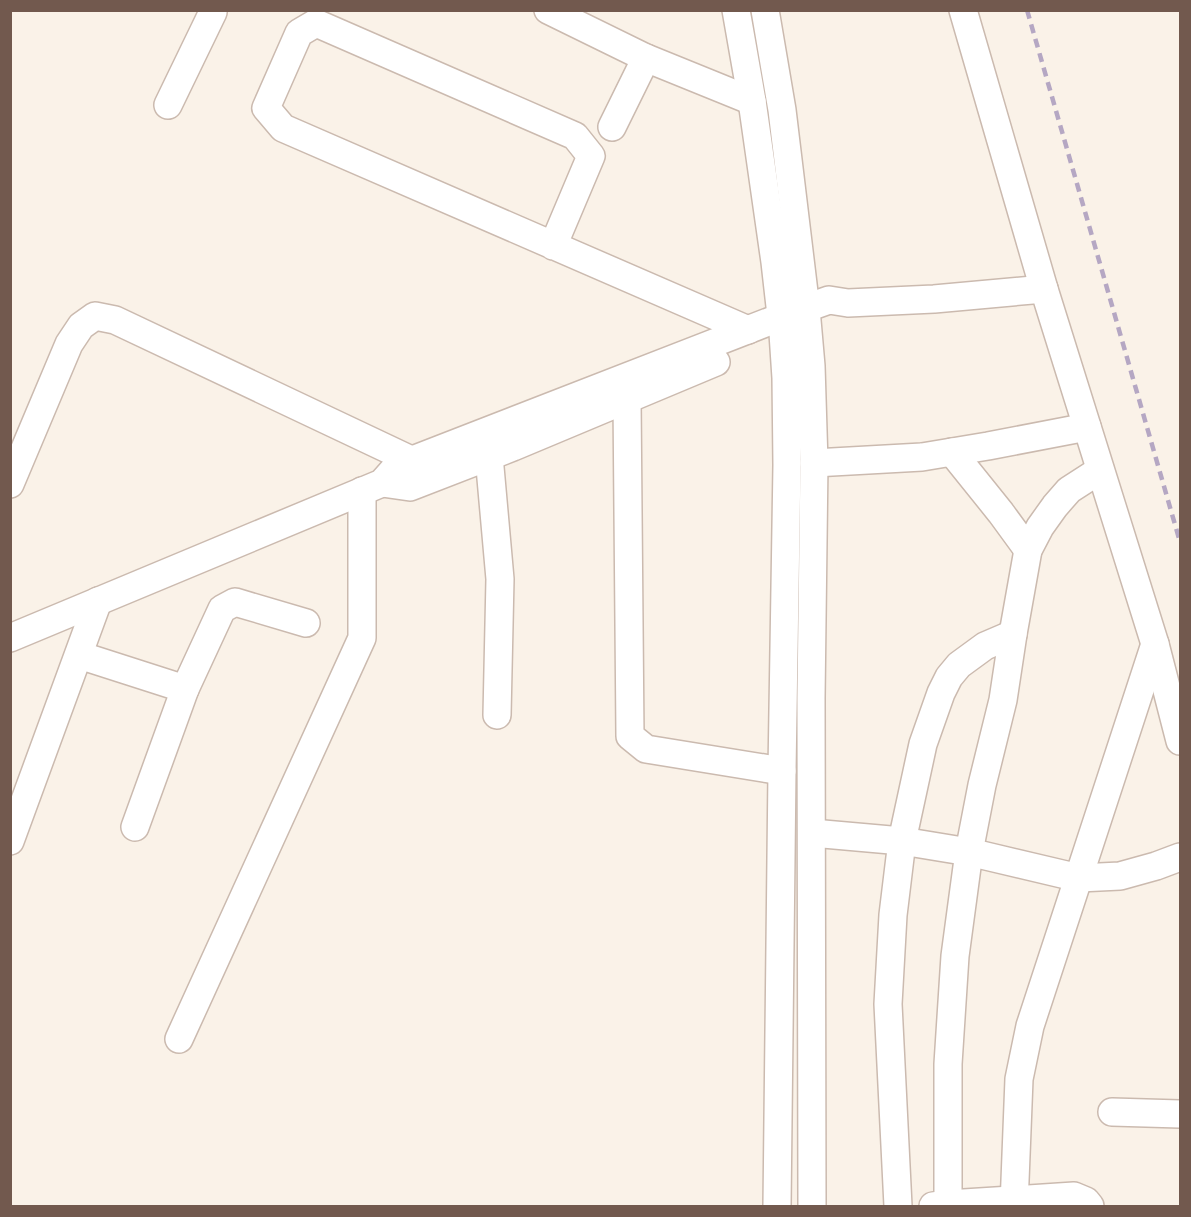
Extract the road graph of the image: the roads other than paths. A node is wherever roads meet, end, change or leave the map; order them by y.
1 (212, 10) edge
2 (548, 10) edge
3 (736, 10) edge
4 (765, 10) edge
5 (963, 10) edge
6 (646, 58) junction
7 (752, 101) junction
8 (168, 105) dead end
9 (612, 127) dead end
10 (553, 246) junction
11 (1044, 289) junction
12 (794, 321) junction
13 (748, 330) junction
14 (627, 399) junction
15 (1087, 427) junction
16 (952, 452) junction
17 (489, 456) junction
18 (411, 460) junction
19 (814, 463) junction
20 (1100, 470) junction
21 (10, 484) edge
22 (372, 487) junction
23 (1028, 550) junction
24 (98, 601) junction
25 (306, 623) dead end
26 (1013, 634) junction
27 (10, 638) edge
28 (1155, 644) junction
29 (79, 655) junction
30 (185, 689) junction
31 (497, 715) dead end
32 (1180, 741) edge
33 (782, 771) junction
34 (135, 827) dead end
35 (812, 833) junction
36 (10, 841) edge
37 (902, 841) junction
38 (969, 852) junction
39 (1180, 857) edge
40 (1079, 878) junction
41 (179, 1039) dead end
42 (1112, 1112) dead end
43 (1180, 1114) edge
44 (1014, 1203) edge
45 (777, 1206) edge
46 (812, 1206) edge
47 (898, 1206) edge
48 (943, 1206) edge
49 (1090, 1206) edge

1 - 8 street
2 - 6 street
3 - 7 street
4 - 12 street
5 - 11 street
6 - 7 street
6 - 9 street
7 - 12 street
10 - 10 street
10 - 13 street
11 - 12 street
11 - 15 street
12 - 13 street
12 - 14 street
12 - 19 street
12 - 33 street
13 - 18 street
14 - 17 street
14 - 33 street
15 - 16 street
15 - 20 street
16 - 19 street
16 - 23 street
17 - 22 street
17 - 31 street
18 - 21 street
18 - 22 street
19 - 35 street
20 - 23 street
20 - 28 street
22 - 24 street
22 - 41 street
23 - 26 street
24 - 27 street
24 - 29 street
25 - 30 street
26 - 37 street
26 - 38 street
28 - 32 street
28 - 40 street
29 - 30 street
29 - 36 street
30 - 34 street
33 - 45 street
35 - 37 street
35 - 46 street
37 - 38 street
37 - 47 street
38 - 40 street
38 - 48 street
39 - 40 street
40 - 44 street
42 - 43 street
44 - 48 street
44 - 49 street

